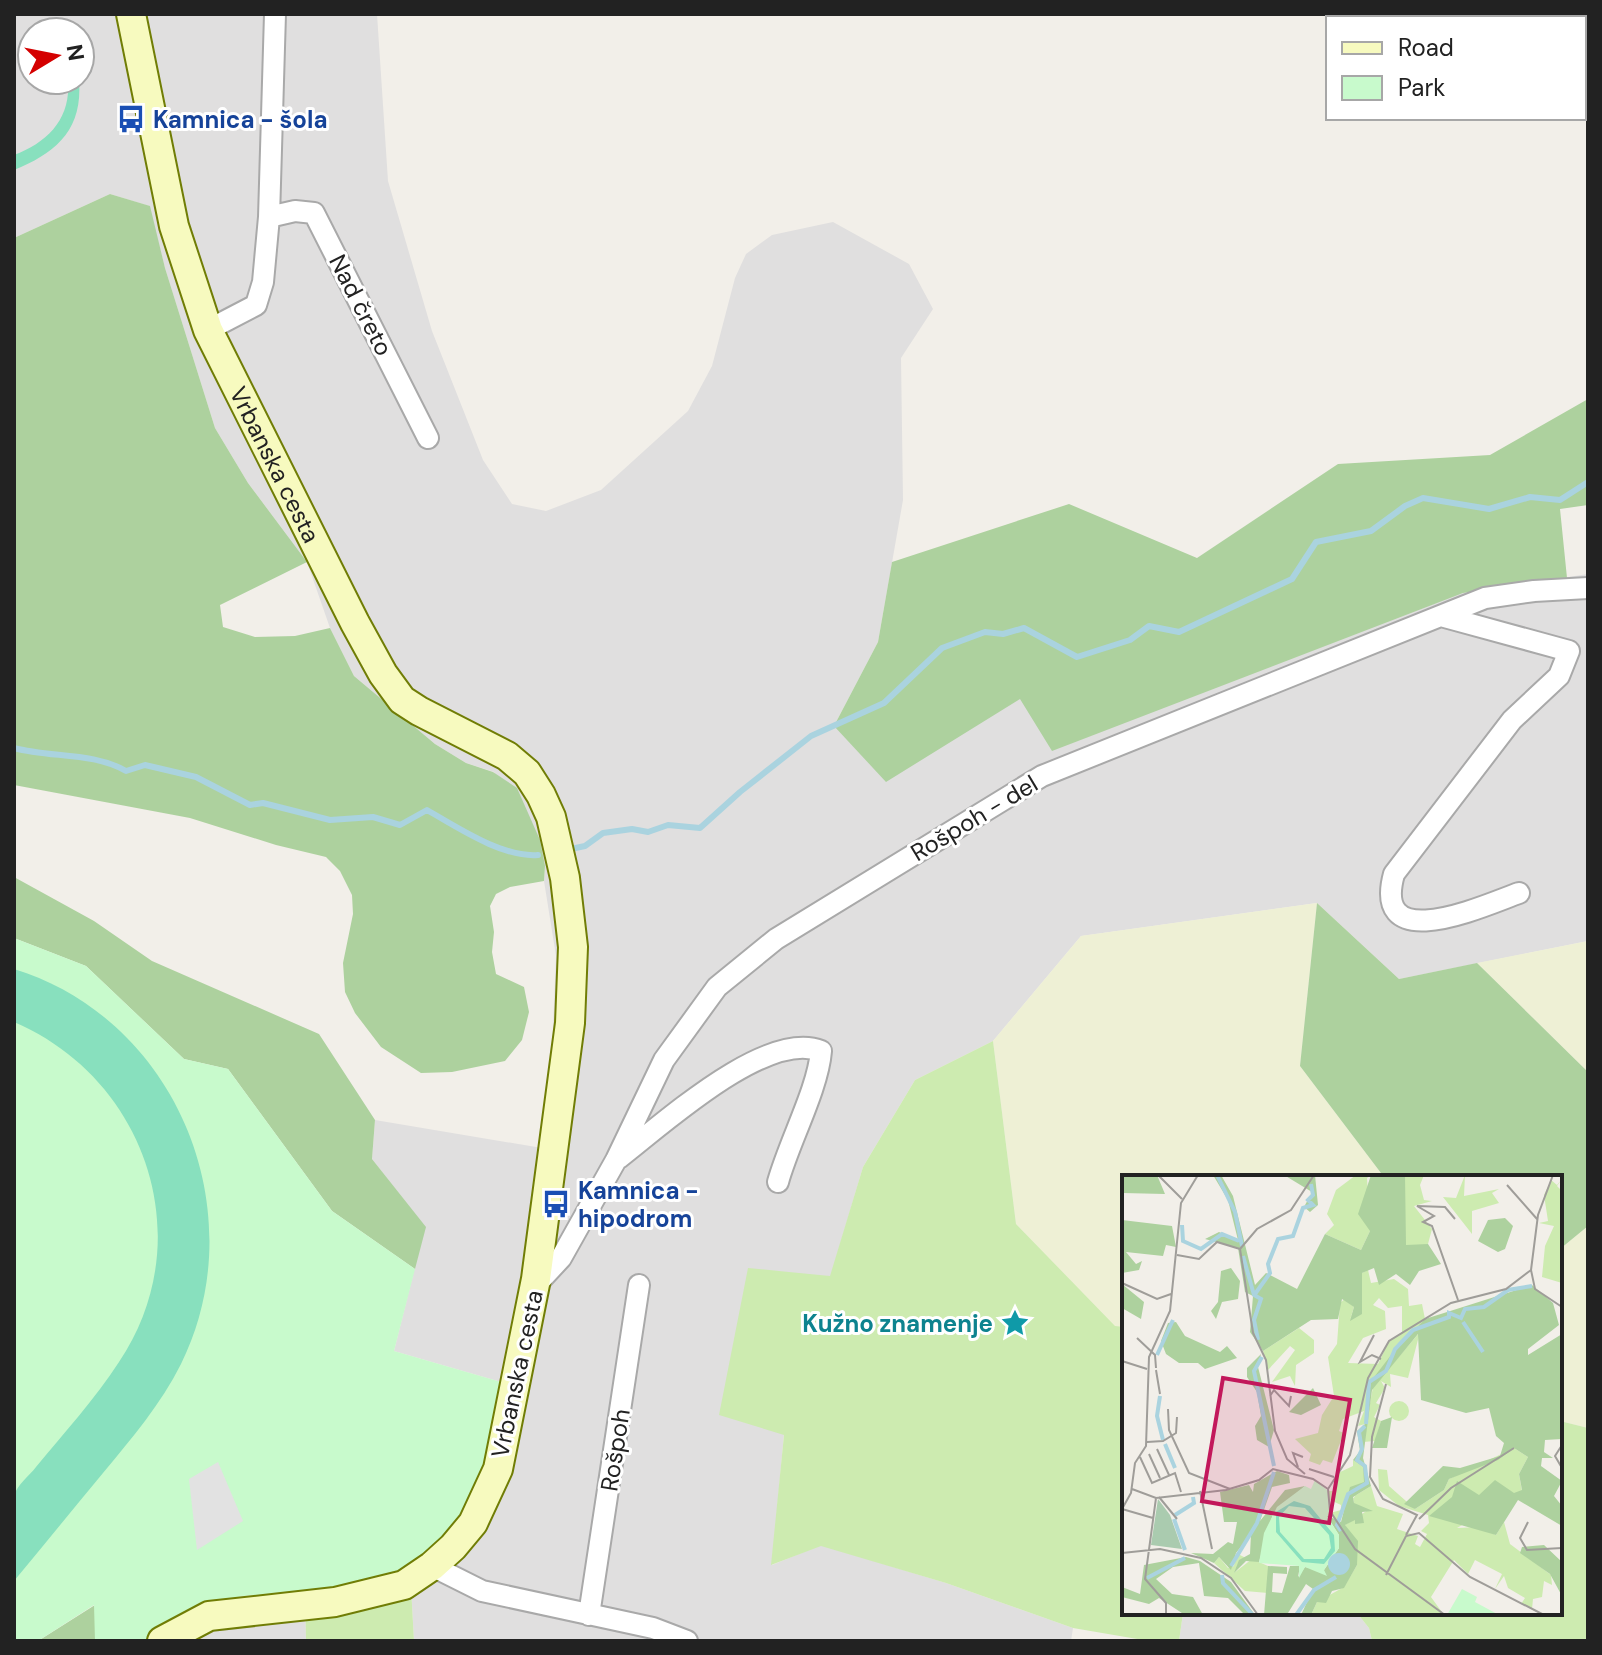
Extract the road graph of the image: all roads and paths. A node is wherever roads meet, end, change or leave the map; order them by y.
1 (131, 14) edge
2 (275, 14) edge
3 (269, 217) junction
4 (208, 330) junction
5 (428, 438) dead end
6 (1588, 588) edge
7 (1441, 616) junction
8 (1519, 893) dead end
9 (616, 1160) junction
10 (778, 1182) dead end
11 (639, 1285) dead end
12 (535, 1286) junction
13 (432, 1566) junction
14 (589, 1615) junction
15 (162, 1641) edge
16 (687, 1641) edge

1 - 4 street, Vrbanska cesta
2 - 3 street
3 - 4 street
3 - 5 street, Nad čreto
4 - 12 street, Vrbanska cesta
6 - 7 street, Rošpoh - del
7 - 8 street
7 - 9 street, Rošpoh - del
9 - 10 street, Rošpoh - del
9 - 12 street, Rošpoh - del
11 - 14 street, Rošpoh
12 - 13 street, Vrbanska cesta
13 - 14 street
13 - 15 street, Vrbanska cesta
14 - 16 street

